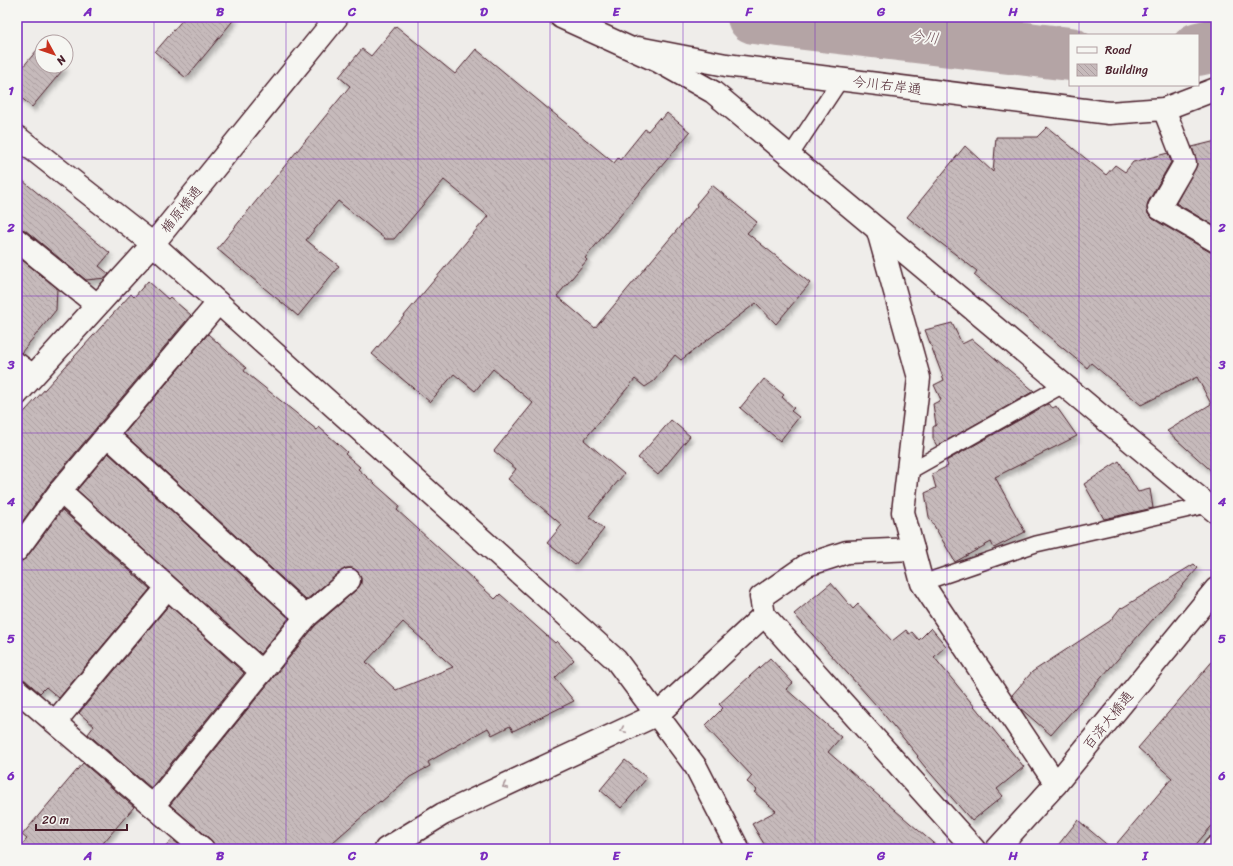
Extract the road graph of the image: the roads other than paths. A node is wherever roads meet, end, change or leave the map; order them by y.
1 (337, 17) edge
2 (561, 17) edge
3 (629, 46) junction
4 (841, 80) junction
5 (1216, 89) edge
6 (1164, 109) junction
7 (17, 137) edge
8 (790, 156) junction
9 (878, 230) junction
10 (17, 240) edge
11 (1216, 241) edge
12 (153, 244) junction
13 (218, 303) junction
14 (97, 305) junction
15 (25, 370) edge
16 (1063, 385) junction
17 (17, 394) edge
18 (107, 435) junction
19 (908, 472) junction
20 (60, 491) junction
21 (1212, 508) edge
22 (913, 549) junction
23 (17, 550) edge
24 (349, 580) dead end
25 (922, 583) junction
26 (167, 588) junction
27 (1216, 589) edge
28 (764, 615) junction
29 (306, 617) junction
30 (262, 672) junction
31 (17, 690) edge
32 (658, 714) junction
33 (55, 722) junction
34 (1056, 784) junction
35 (153, 806) junction
36 (203, 849) edge
37 (386, 849) edge
38 (738, 849) edge
39 (974, 849) edge
40 (997, 849) edge

1 - 12 street, 楯原橋通
2 - 3 street, 今川右岸通
3 - 4 street, 今川右岸通
3 - 8 street
4 - 6 street, 今川右岸通
4 - 8 lane
5 - 6 street, 今川右岸通
6 - 11 street
7 - 12 street
8 - 9 street
9 - 16 street
9 - 19 street
10 - 14 street
12 - 13 street
12 - 14 street, 楯原橋通
13 - 18 street
13 - 32 street
14 - 15 street, 楯原橋通
15 - 17 street, 楯原橋通
16 - 19 lane
16 - 21 street
18 - 20 street
18 - 29 street
19 - 22 street
20 - 23 street
20 - 26 street
21 - 25 lane
22 - 25 street
22 - 28 street
24 - 29 street
25 - 34 street
26 - 30 street
26 - 33 street
27 - 34 street, 百済大橋通
28 - 32 street
28 - 39 street
29 - 30 street
30 - 35 street
31 - 33 street
32 -> 37 street
32 - 38 street
33 - 35 street
34 - 40 street, 百済大橋通
35 - 36 street

